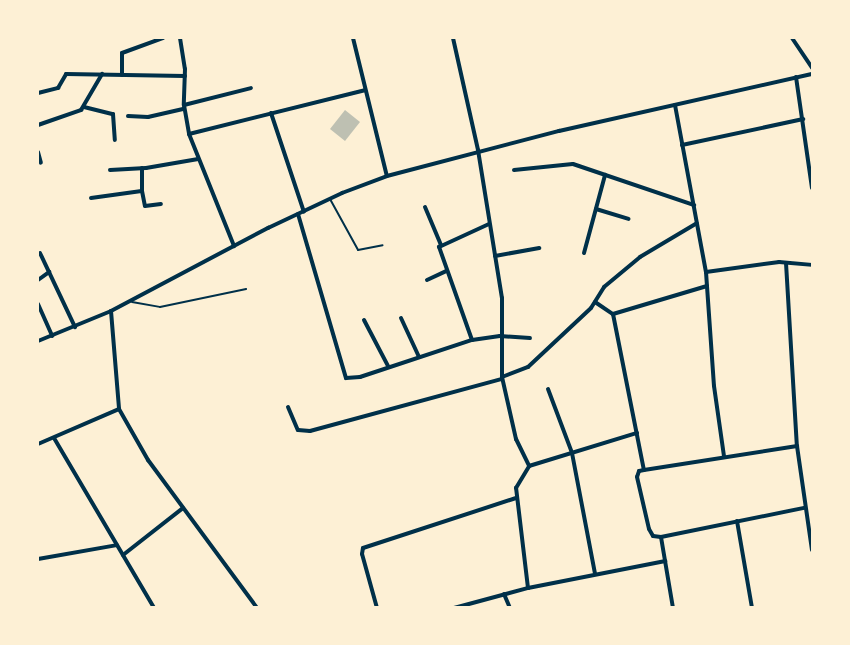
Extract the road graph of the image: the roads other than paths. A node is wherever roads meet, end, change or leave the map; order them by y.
1 (163, 38) edge
2 (180, 38) edge
3 (353, 38) edge
4 (453, 38) edge
5 (792, 38) edge
6 (812, 68) edge
7 (102, 74) junction
8 (812, 74) edge
9 (122, 75) junction
10 (185, 76) junction
11 (796, 77) junction
12 (251, 88) dead end
13 (365, 90) junction
14 (38, 93) edge
15 (675, 105) junction
16 (84, 107) junction
17 (184, 107) junction
18 (271, 113) junction
19 (128, 116) dead end
20 (803, 119) junction
21 (38, 125) edge
22 (189, 134) junction
23 (115, 140) dead end
24 (812, 142) edge
25 (807, 143) junction
26 (682, 144) junction
27 (478, 150) junction
28 (38, 152) edge
29 (198, 159) junction
30 (41, 163) dead end
31 (142, 168) junction
32 (110, 170) dead end
33 (514, 170) dead end
34 (605, 175) junction
35 (387, 176) junction
36 (812, 188) edge
37 (142, 191) junction
38 (91, 198) dead end
39 (330, 199) junction
40 (161, 204) dead end
41 (694, 205) junction
42 (425, 207) dead end
43 (596, 209) junction
44 (304, 212) junction
45 (298, 214) junction
46 (628, 219) dead end
47 (697, 223) junction
48 (489, 224) junction
49 (383, 245) dead end
50 (441, 245) junction
51 (234, 246) junction
52 (539, 248) dead end
53 (40, 253) dead end
54 (584, 254) dead end
55 (495, 256) junction
56 (786, 263) junction
57 (812, 264) edge
58 (446, 270) junction
59 (49, 272) junction
60 (706, 272) junction
61 (38, 280) edge
62 (427, 280) dead end
63 (707, 286) junction
64 (246, 289) dead end
65 (130, 301) junction
66 (595, 302) junction
67 (38, 304) edge
68 (111, 311) junction
69 (613, 314) junction
70 (401, 318) dead end
71 (364, 320) dead end
72 (75, 327) junction
73 (52, 336) junction
74 (500, 336) junction
75 (530, 338) dead end
76 (472, 340) junction
77 (38, 342) edge
78 (419, 357) junction
79 (388, 366) junction
80 (502, 378) junction
81 (548, 389) dead end
82 (288, 407) dead end
83 (119, 409) junction
84 (637, 433) junction
85 (54, 438) junction
86 (38, 444) edge
87 (797, 446) junction
88 (572, 453) junction
89 (724, 456) junction
90 (529, 466) junction
91 (644, 470) junction
92 (516, 498) junction
93 (183, 508) junction
94 (804, 508) junction
95 (812, 515) edge
96 (806, 517) junction
97 (737, 521) junction
98 (661, 537) junction
99 (117, 545) junction
100 (812, 550) edge
101 (123, 555) junction
102 (38, 559) edge
103 (665, 561) junction
104 (595, 574) junction
105 (528, 588) junction
106 (504, 594) junction
107 (154, 608) edge
108 (257, 608) edge
109 (377, 608) edge
110 (454, 608) edge
111 (510, 608) edge
112 (673, 608) edge
113 (752, 608) edge

1 - 9 street
2 - 10 street
3 - 13 street
4 - 27 street
5 - 6 street
7 - 9 street
7 - 14 street
7 - 16 street
8 - 11 street
9 - 10 street
10 - 17 street
11 - 15 street
11 - 20 street
12 - 17 street
13 - 18 street
13 - 35 street
15 - 26 street
15 - 27 street
16 - 21 street
16 - 23 street
17 - 19 street
17 - 22 street
18 - 22 street
18 - 44 street
20 - 25 street
20 - 26 street
22 - 29 street
24 - 25 street
25 - 36 street
26 - 41 street
27 - 35 street
27 - 48 street
28 - 30 street
29 - 31 street
29 - 51 street
31 - 32 street
31 - 37 street
33 - 34 street
34 - 41 street
34 - 43 street
35 - 39 street
37 - 38 street
37 - 40 street
39 - 44 street
39 - 49 lane
41 - 47 street
42 - 50 street
43 - 46 street
43 - 54 street
44 - 45 street
45 - 51 street
45 - 79 street
47 - 60 street
47 - 66 street
48 - 50 street
48 - 55 street
50 - 58 street
51 - 65 street
52 - 55 street
53 - 59 street
55 - 74 street
56 - 57 street
56 - 60 street
56 - 87 street
58 - 62 street
58 - 76 street
59 - 61 street
59 - 72 street
60 - 63 street
63 - 69 street
63 - 89 street
64 - 65 lane
65 - 68 street
66 - 69 street
66 - 80 street
67 - 73 street
68 - 72 street
68 - 83 street
69 - 84 street
70 - 78 street
71 - 79 street
72 - 73 street
73 - 77 street
74 - 75 street
74 - 76 street
74 - 80 street
76 - 78 street
78 - 79 street
80 - 82 street
80 - 90 street
81 - 88 street
83 - 85 street
83 - 93 street
84 - 88 street
84 - 91 street
85 - 86 street
85 - 99 street
87 - 89 street
87 - 94 street
88 - 90 street
88 - 104 street
89 - 91 street
90 - 92 street
91 - 98 street
92 - 105 street
92 - 109 street
93 - 101 street
93 - 108 street
94 - 96 street
94 - 97 street
95 - 96 street
96 - 100 street
97 - 98 street
97 - 113 street
98 - 103 street
99 - 101 street
99 - 102 street
101 - 107 street
103 - 104 street
103 - 112 street
104 - 105 street
105 - 106 street
106 - 110 street
106 - 111 street

